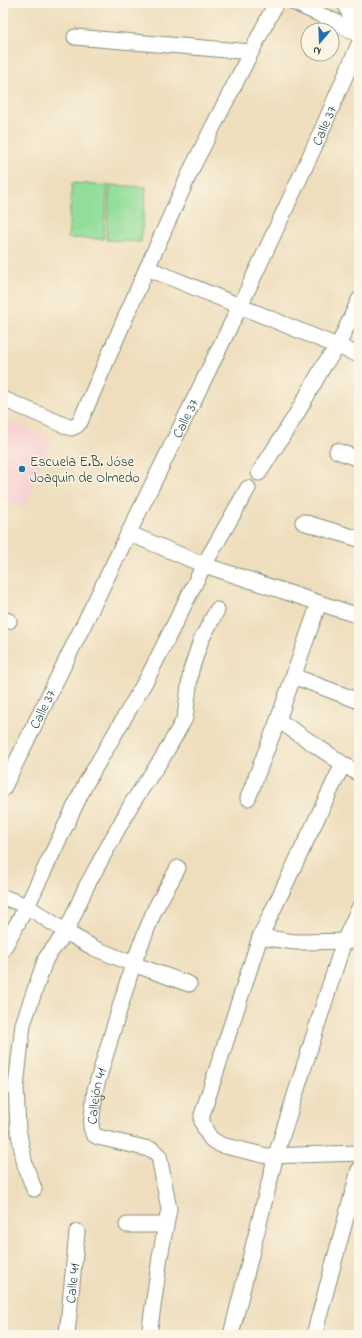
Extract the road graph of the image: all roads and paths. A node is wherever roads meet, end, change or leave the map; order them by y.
1 (276, 3) edge
2 (295, 3) edge
3 (345, 3) edge
4 (359, 31) edge
5 (359, 35) edge
6 (75, 37) dead end
7 (359, 44) edge
8 (251, 52) junction
9 (147, 268) junction
10 (359, 300) edge
11 (240, 306) junction
12 (338, 346) junction
13 (359, 355) edge
14 (3, 399) edge
15 (337, 451) dead end
16 (359, 459) edge
17 (259, 473) dead end
18 (248, 488) dead end
19 (303, 522) dead end
20 (128, 533) junction
21 (359, 539) edge
22 (204, 566) junction
23 (319, 603) junction
24 (217, 610) dead end
25 (359, 616) edge
26 (293, 676) junction
27 (359, 701) edge
28 (278, 720) junction
29 (343, 764) junction
30 (359, 774) edge
31 (3, 789) edge
32 (248, 798) dead end
33 (178, 868) dead end
34 (3, 897) edge
35 (27, 906) junction
36 (359, 908) edge
37 (66, 932) junction
38 (260, 938) junction
39 (352, 941) edge
40 (3, 949) edge
41 (133, 964) junction
42 (189, 984) dead end
43 (359, 1153) edge
44 (276, 1156) junction
45 (359, 1170) edge
46 (34, 1189) dead end
47 (127, 1225) dead end
48 (166, 1225) junction
49 (77, 1232) dead end
50 (67, 1335) edge
51 (149, 1335) edge
52 (231, 1335) edge
53 (314, 1335) edge

1 - 8 street
2 - 5 street
3 - 4 street
6 - 8 street
7 - 11 street, Calle 37
8 - 9 street
9 - 11 street
9 - 14 street
10 - 12 street
11 - 12 street
11 - 20 street, Calle 37
12 - 13 street
12 - 17 street
15 - 16 street
18 - 22 street
19 - 21 street
20 - 22 street
20 - 31 street, Calle 37
22 - 23 street
22 - 35 street
23 - 25 street
23 - 26 street
24 - 37 street
26 - 27 street
26 - 28 street
28 - 29 street
28 - 32 street
29 - 30 street
29 - 38 street
33 - 41 street, Callejón 41
34 - 35 street
35 - 37 street
35 - 40 street
36 - 39 street
37 - 41 street
37 - 46 street
38 - 39 street
38 - 44 street
39 - 44 street
41 - 42 street
41 - 48 street, Callejón 41
43 - 44 street
44 - 52 street
45 - 53 street
47 - 48 street
48 - 51 street, Callejón 41
49 - 50 street, Calle 41

